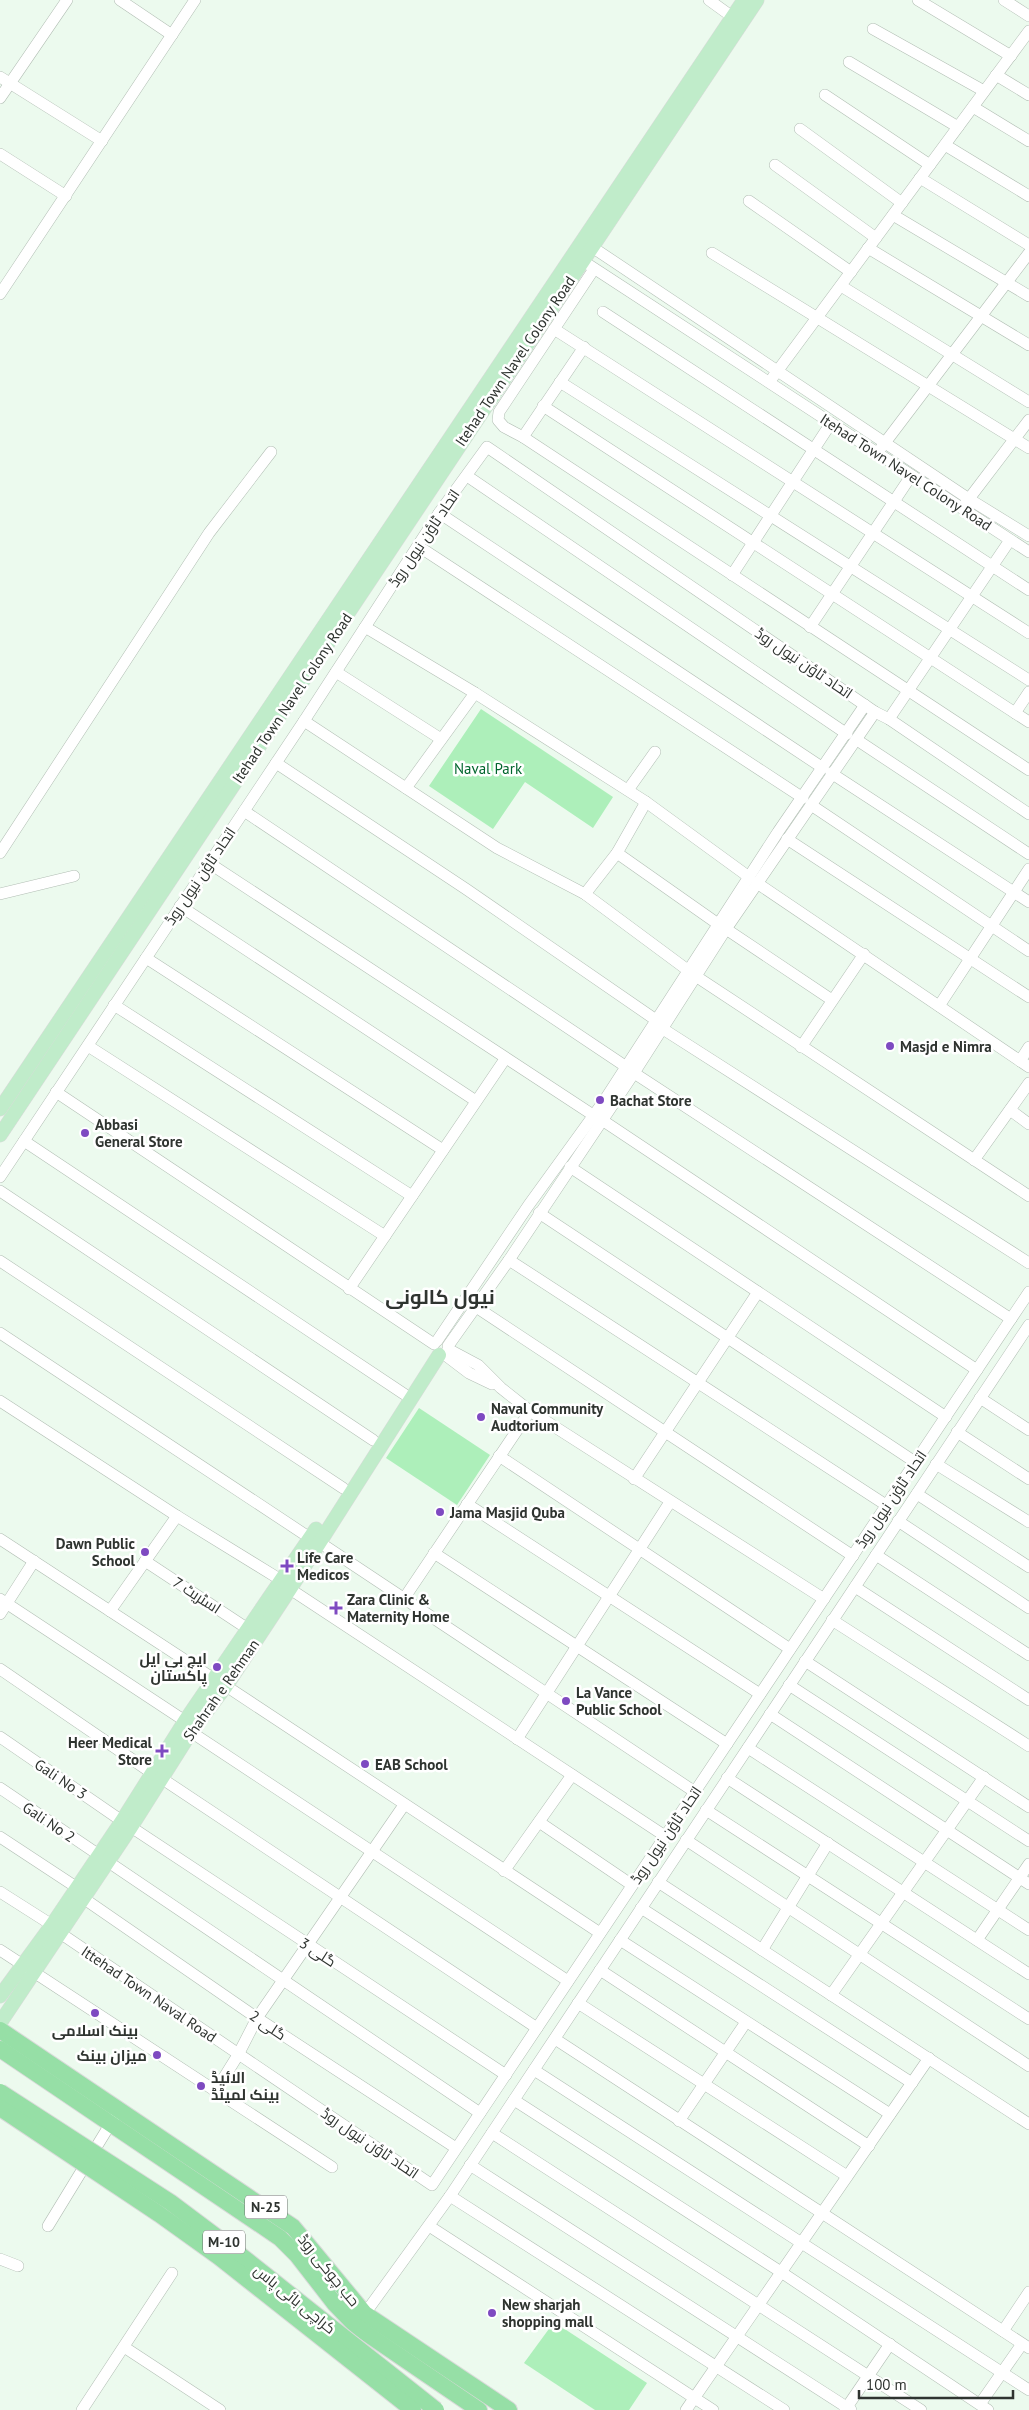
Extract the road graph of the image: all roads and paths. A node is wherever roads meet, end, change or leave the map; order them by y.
1 (67, 0) edge
2 (120, 0) edge
3 (195, 0) edge
4 (709, 0) edge
5 (744, 0) edge
6 (757, 0) edge
7 (918, 0) edge
8 (1004, 0) edge
9 (1029, 16) edge
10 (737, 20) junction
11 (873, 28) dead end
12 (1029, 31) edge
13 (172, 35) junction
14 (1025, 43) edge
15 (1011, 56) junction
16 (849, 62) dead end
17 (996, 75) junction
18 (5, 81) edge
19 (984, 91) junction
20 (1029, 94) edge
21 (825, 95) dead end
22 (0, 98) edge
23 (973, 106) junction
24 (958, 127) junction
25 (800, 129) dead end
26 (102, 141) junction
27 (1029, 141) edge
28 (945, 144) junction
29 (0, 154) edge
30 (930, 164) junction
31 (775, 165) dead end
32 (920, 178) junction
33 (66, 196) junction
34 (1029, 196) edge
35 (749, 201) dead end
36 (902, 203) junction
37 (893, 215) junction
38 (876, 238) junction
39 (587, 243) junction
40 (1029, 245) edge
41 (868, 248) junction
42 (712, 253) dead end
43 (1029, 253) edge
44 (578, 258) junction
45 (594, 269) junction
46 (851, 272) junction
47 (1006, 283) junction
48 (841, 286) junction
49 (0, 294) edge
50 (1029, 296) edge
51 (603, 312) dead end
52 (981, 316) junction
53 (817, 318) junction
54 (554, 329) junction
55 (1029, 346) edge
56 (584, 347) junction
57 (952, 354) junction
58 (778, 371) junction
59 (560, 382) junction
60 (769, 383) junction
61 (928, 386) junction
62 (1029, 402) edge
63 (543, 406) junction
64 (1029, 420) edge
65 (831, 423) junction
66 (523, 436) junction
67 (1015, 439) junction
68 (886, 442) junction
69 (1029, 448) edge
70 (814, 450) junction
71 (271, 452) dead end
72 (877, 454) junction
73 (466, 476) junction
74 (910, 476) junction
75 (793, 481) junction
76 (969, 499) junction
77 (893, 502) junction
78 (961, 509) junction
79 (439, 513) junction
80 (771, 515) junction
81 (873, 532) junction
82 (1029, 536) edge
83 (1010, 540) junction
84 (753, 542) junction
85 (418, 546) junction
86 (1029, 552) edge
87 (851, 566) junction
88 (993, 567) junction
89 (732, 575) junction
90 (1029, 590) edge
91 (832, 594) junction
92 (972, 596) junction
93 (365, 627) junction
94 (810, 627) junction
95 (950, 629) junction
96 (1029, 633) edge
97 (931, 658) junction
98 (336, 672) junction
99 (1029, 680) edge
100 (907, 691) junction
101 (1029, 692) edge
102 (475, 693) junction
103 (870, 708) junction
104 (1015, 713) junction
105 (889, 719) junction
106 (304, 721) junction
107 (1029, 722) edge
108 (852, 737) junction
109 (441, 739) junction
110 (655, 752) dead end
111 (235, 757) junction
112 (276, 764) junction
113 (248, 765) junction
114 (1029, 770) edge
115 (827, 771) junction
116 (406, 788) junction
117 (628, 790) junction
118 (646, 802) junction
119 (807, 802) junction
120 (244, 812) junction
121 (1029, 814) edge
122 (787, 839) junction
123 (0, 853) edge
124 (617, 853) junction
125 (1029, 854) edge
126 (209, 863) junction
127 (1029, 869) edge
128 (74, 876) dead end
129 (753, 880) junction
130 (1014, 892) junction
131 (0, 894) edge
132 (585, 894) junction
133 (1029, 902) edge
134 (180, 906) junction
135 (722, 926) junction
136 (992, 926) junction
137 (1029, 951) edge
138 (864, 954) junction
139 (146, 958) junction
140 (970, 959) junction
141 (692, 974) junction
142 (1029, 997) edge
143 (832, 1000) junction
144 (114, 1005) junction
145 (939, 1006) junction
146 (659, 1024) junction
147 (88, 1046) junction
148 (801, 1047) junction
149 (1029, 1047) edge
150 (505, 1059) junction
151 (1024, 1064) edge
152 (629, 1070) junction
153 (1029, 1083) edge
154 (56, 1092) junction
155 (476, 1101) junction
156 (0, 1109) edge
157 (1010, 1110) junction
158 (598, 1118) junction
159 (1029, 1124) edge
160 (0, 1135) edge
161 (24, 1141) junction
162 (443, 1150) junction
163 (974, 1160) junction
164 (570, 1167) junction
165 (0, 1177) edge
166 (0, 1191) edge
167 (412, 1196) junction
168 (1029, 1196) edge
169 (539, 1214) junction
170 (385, 1236) junction
171 (509, 1260) junction
172 (0, 1261) edge
173 (1029, 1263) edge
174 (349, 1289) junction
175 (758, 1292) junction
176 (1029, 1292) edge
177 (476, 1307) junction
178 (1011, 1319) junction
179 (1029, 1324) edge
180 (0, 1333) edge
181 (727, 1338) junction
182 (440, 1348) junction
183 (977, 1370) junction
184 (697, 1382) junction
185 (404, 1394) junction
186 (980, 1398) junction
187 (1, 1403) edge
188 (530, 1411) junction
189 (946, 1417) junction
190 (1029, 1430) edge
191 (957, 1432) junction
192 (664, 1433) junction
193 (373, 1440) junction
194 (499, 1456) junction
195 (915, 1462) junction
196 (936, 1464) junction
197 (634, 1478) junction
198 (1029, 1479) edge
199 (343, 1488) junction
200 (916, 1494) junction
201 (670, 1502) junction
202 (467, 1504) junction
203 (886, 1505) junction
204 (177, 1516) junction
205 (898, 1522) junction
206 (1029, 1522) edge
207 (0, 1539) edge
208 (315, 1540) junction
209 (639, 1549) junction
210 (434, 1553) junction
211 (876, 1555) junction
212 (852, 1556) junction
213 (34, 1561) junction
214 (145, 1561) junction
215 (1029, 1567) edge
216 (286, 1585) junction
217 (854, 1587) junction
218 (609, 1596) junction
219 (824, 1599) junction
220 (403, 1600) junction
221 (4, 1602) edge
222 (1029, 1608) edge
223 (110, 1611) junction
224 (0, 1614) edge
225 (832, 1620) junction
226 (248, 1629) junction
227 (577, 1646) junction
228 (790, 1649) junction
229 (1029, 1655) edge
230 (805, 1661) junction
231 (0, 1669) edge
232 (214, 1680) junction
233 (789, 1685) junction
234 (226, 1686) junction
235 (546, 1694) junction
236 (760, 1694) junction
237 (1029, 1700) edge
238 (770, 1714) junction
239 (188, 1727) junction
240 (0, 1737) edge
241 (517, 1739) junction
242 (727, 1744) junction
243 (1029, 1746) edge
244 (748, 1748) junction
245 (572, 1775) junction
246 (157, 1776) junction
247 (984, 1777) junction
248 (727, 1778) junction
249 (0, 1788) edge
250 (695, 1792) junction
251 (968, 1801) junction
252 (1028, 1804) edge
253 (404, 1805) junction
254 (706, 1810) junction
255 (539, 1822) junction
256 (127, 1824) junction
257 (947, 1830) junction
258 (665, 1836) junction
259 (0, 1837) edge
260 (686, 1840) junction
261 (1029, 1841) edge
262 (828, 1843) junction
263 (372, 1852) junction
264 (103, 1858) junction
265 (924, 1862) junction
266 (1029, 1864) edge
267 (504, 1871) junction
268 (808, 1875) junction
269 (1024, 1881) edge
270 (658, 1882) junction
271 (632, 1885) junction
272 (0, 1892) edge
273 (903, 1892) junction
274 (79, 1893) junction
275 (340, 1897) junction
276 (641, 1908) junction
277 (788, 1908) junction
278 (998, 1910) junction
279 (881, 1923) junction
280 (56, 1929) junction
281 (1029, 1930) edge
282 (600, 1933) junction
283 (620, 1940) junction
284 (977, 1940) junction
285 (307, 1945) junction
286 (0, 1950) edge
287 (762, 1950) junction
288 (859, 1954) junction
289 (29, 1968) junction
290 (600, 1970) junction
291 (1029, 1974) edge
292 (282, 1981) junction
293 (568, 1981) junction
294 (831, 1994) junction
295 (0, 1996) edge
296 (578, 2003) junction
297 (257, 2018) junction
298 (1029, 2019) edge
299 (746, 2022) junction
300 (0, 2023) edge
301 (536, 2028) junction
302 (0, 2030) edge
303 (555, 2039) junction
304 (0, 2049) edge
305 (726, 2052) junction
306 (238, 2055) junction
307 (929, 2058) junction
308 (1029, 2066) edge
309 (534, 2070) junction
310 (506, 2075) junction
311 (912, 2083) junction
312 (704, 2084) junction
313 (0, 2092) edge
314 (215, 2092) junction
315 (514, 2100) junction
316 (0, 2108) edge
317 (120, 2108) junction
318 (480, 2113) junction
319 (890, 2114) junction
320 (679, 2121) junction
321 (111, 2124) junction
322 (1029, 2124) edge
323 (492, 2133) junction
324 (869, 2146) junction
325 (456, 2148) junction
326 (470, 2165) junction
327 (332, 2167) dead end
328 (847, 2176) junction
329 (450, 2196) junction
330 (821, 2214) junction
331 (48, 2226) dead end
332 (429, 2226) junction
333 (800, 2244) junction
334 (0, 2259) edge
335 (18, 2266) dead end
336 (781, 2272) junction
337 (172, 2273) dead end
338 (1029, 2292) edge
339 (759, 2304) junction
340 (361, 2320) junction
341 (1003, 2331) junction
342 (736, 2336) junction
343 (890, 2344) junction
344 (1026, 2346) edge
345 (124, 2347) junction
346 (716, 2365) junction
347 (1003, 2373) junction
348 (868, 2376) junction
349 (1029, 2390) edge
350 (694, 2398) junction
351 (984, 2407) edge
352 (848, 2409) edge
353 (82, 2410) edge
354 (220, 2410) edge
355 (413, 2410) edge
356 (436, 2410) edge
357 (479, 2410) edge
358 (509, 2410) edge
359 (686, 2410) edge
360 (713, 2410) edge
361 (784, 2410) edge
362 (922, 2410) edge

1 - 18 street
2 - 13 street
3 - 13 street
4 - 10 street
5 - 10 main road, Itehad Town Navel Colony Road
6 - 10 main road, Itehad Town Navel Colony Road
7 - 15 street
8 - 9 street
10 - 39 main road, Itehad Town Navel Colony Road
11 - 19 street
12 - 14 street
13 - 26 street
14 - 15 street
15 - 17 street
16 - 24 street
17 - 19 street
17 - 20 street
18 - 22 street
18 - 26 street
19 - 23 street
21 - 30 street
23 - 24 street
23 - 27 street
24 - 28 street
25 - 36 street
26 - 33 street
28 - 30 street
28 - 34 street
29 - 33 street
30 - 32 street
31 - 38 street
32 - 36 street
32 - 40 street
33 - 49 street
35 - 46 street
36 - 37 street
37 - 38 street
37 - 47 street
38 - 41 street
39 - 44 main road, Itehad Town Navel Colony Road
39 - 58 street, Itehad Town Navel Colony Road
41 - 46 street
41 - 52 street
42 - 53 street
43 - 47 street
44 - 45 street, Itehad Town Navel Colony Road
44 - 111 main road, Itehad Town Navel Colony Road
44 - 113 main road, Itehad Town Navel Colony Road
45 - 54 street
45 - 60 street, Itehad Town Navel Colony Road
46 - 48 street
47 - 50 street
47 - 52 street
48 - 53 street
48 - 57 street
51 - 70 street
52 - 55 street
52 - 57 street
53 - 58 street
53 - 61 street
54 - 56 street
54 - 66 street
56 - 59 street
56 - 75 street
57 - 61 street
57 - 62 street
58 - 60 street
58 - 68 street, Itehad Town Navel Colony Road
59 - 63 street
59 - 80 street
60 - 65 street, Itehad Town Navel Colony Road
61 - 67 street
61 - 68 street
63 - 66 street
63 - 84 street
64 - 67 street
65 - 70 street
65 - 72 street, Itehad Town Navel Colony Road
66 - 89 street
67 - 69 street
67 - 76 street
68 - 72 street
68 - 76 street, Itehad Town Navel Colony Road
70 - 75 street
70 - 77 street
71 - 123 street
72 - 74 street, Itehad Town Navel Colony Road
73 - 79 street, اتحاد ٹاؤن نیول روڈ
73 - 103 street, اتحاد ٹاؤن نیول روڈ
73 - 108 street
74 - 77 street
74 - 78 street, Itehad Town Navel Colony Road
75 - 80 street
75 - 81 street
76 - 78 street
76 - 82 street, Itehad Town Navel Colony Road
77 - 81 street
77 - 88 street
78 - 83 street, Itehad Town Navel Colony Road
79 - 85 street, اتحاد ٹاؤن نیول روڈ
79 - 115 street
80 - 84 street
80 - 87 street
81 - 87 street
81 - 92 street
83 - 86 street, Itehad Town Navel Colony Road
83 - 88 street
84 - 89 street
84 - 91 street
85 - 93 street, اتحاد ٹاؤن نیول روڈ
85 - 119 street
87 - 91 street
87 - 95 street
88 - 90 street
88 - 92 street
89 - 94 street
91 - 94 street
91 - 97 street
92 - 95 street
92 - 96 street
93 - 98 street, اتحاد ٹاؤن نیول روڈ
93 - 102 street
94 - 100 street
95 - 97 street
95 - 99 street
97 - 100 street
97 - 104 street
98 - 106 street, اتحاد ٹاؤن نیول روڈ
98 - 109 street
100 - 105 street
100 - 114 street
101 - 104 street
102 - 109 street
102 - 117 street
103 - 105 street, اتحاد ٹاؤن نیول روڈ
103 - 108 street
104 - 107 street
105 - 121 street, اتحاد ٹاؤن نیول روڈ
106 - 112 street, اتحاد ٹاؤن نیول روڈ
106 - 116 street
108 - 115 street
108 - 125 street
109 - 116 street
110 - 117 street
111 - 113 main road
111 - 156 main road, Itehad Town Navel Colony Road
112 - 120 street, اتحاد ٹاؤن نیول روڈ
112 - 146 street
113 - 160 main road, Itehad Town Navel Colony Road
115 - 119 street
115 - 130 street
116 - 132 street
117 - 118 street
118 - 124 street
118 - 129 street
119 - 122 street
119 - 129 street
119 - 136 street
120 - 126 street, اتحاد ٹاؤن نیول روڈ
120 - 152 street
122 - 129 street
122 - 140 street
124 - 132 street
124 - 135 street
126 - 134 street, اتحاد ٹاؤن نیول روڈ
126 - 150 street
127 - 130 street
128 - 131 street
129 - 135 street
129 - 138 street
130 - 133 street
130 - 136 street
132 - 141 street
134 - 139 street, اتحاد ٹاؤن نیول روڈ
134 - 155 street
135 - 141 street
135 - 143 street
136 - 137 street
136 - 140 street
138 - 143 street
138 - 145 street
139 - 144 street, اتحاد ٹاؤن نیول روڈ
139 - 162 street
140 - 142 street
140 - 145 street
141 - 146 street
141 - 148 street
143 - 148 street
144 - 147 street, اتحاد ٹاؤن نیول روڈ
144 - 167 street
145 - 151 street
146 - 152 street
146 - 173 street
147 - 154 street, اتحاد ٹاؤن نیول روڈ
147 - 170 street
148 - 163 street
149 - 151 street
150 - 155 street
150 - 158 street
152 - 158 street
152 - 178 street
153 - 157 street
154 - 161 street, اتحاد ٹاؤن نیول روڈ
154 - 174 street
155 - 162 street
157 - 159 street
157 - 163 street
158 - 164 street
158 - 182 street
158 - 183 street
161 - 165 street, اتحاد ٹاؤن نیول روڈ
161 - 185 street
162 - 167 street
163 - 168 street
164 - 169 street
164 - 175 street
166 - 193 street
167 - 170 street
169 - 171 street
169 - 181 street
170 - 174 street
171 - 177 street
171 - 184 street
172 - 199 street
174 - 182 street
175 - 181 street
175 - 189 street
176 - 178 street, اتحاد ٹاؤن نیول روڈ
177 - 182 street
177 - 192 street
178 - 183 street, اتحاد ٹاؤن نیول روڈ
179 - 186 street
180 - 208 street
181 - 184 street
181 - 195 street
182 - 185 main road, Shahrah e Rehman
182 - 188 street
182 - 208 main road, Shahrah e Rehman
183 - 189 street, اتحاد ٹاؤن نیول روڈ
184 - 192 street
184 - 203 street
185 - 193 main road, Shahrah e Rehman
186 - 190 street
186 - 191 street
187 - 204 street
188 - 194 street
188 - 197 street
189 - 195 street, اتحاد ٹاؤن نیول روڈ
191 - 196 street
191 - 198 street
192 - 197 street
192 - 212 street
193 - 199 main road, Shahrah e Rehman
194 - 202 street
194 - 209 street
195 - 203 street, اتحاد ٹاؤن نیول روڈ
196 - 200 street
196 - 206 street
197 - 201 street
199 - 208 main road, Shahrah e Rehman
200 - 205 street
200 - 215 street
201 - 209 street
201 - 219 street
202 - 210 street
202 - 218 street
203 - 212 street, اتحاد ٹاؤن نیول روڈ
204 - 214 street
204 - 216 street
205 - 211 street
205 - 222 street
207 - 213 street
208 - 216 main road, Shahrah e Rehman
208 - 220 street
209 - 218 street
209 - 228 street
210 - 220 street
210 - 227 street
211 - 217 street
211 - 229 street
212 - 219 street, اتحاد ٹاؤن نیول روڈ
213 - 221 street
213 - 223 street
214 - 223 street
214 - 226 street, اسٹریٹ 7
216 - 226 main road, Shahrah e Rehman
216 - 234 main road, Shahrah e Rehman
216 - 241 street
217 - 225 street
217 - 237 street
218 - 227 street
218 - 236 street
219 - 228 street, اتحاد ٹاؤن نیول روڈ
220 - 235 street
221 - 224 street
221 - 239 street
223 - 232 street
225 - 230 street
225 - 243 street
226 - 232 main road, Shahrah e Rehman
227 - 235 street
227 - 242 street
228 - 236 street, اتحاد ٹاؤن نیول روڈ
230 - 233 street
230 - 247 street
231 - 246 street
232 - 239 main road, Shahrah e Rehman
233 - 238 street
233 - 251 street
234 - 239 main road, Shahrah e Rehman
234 - 253 street
235 - 241 street
235 - 250 street
236 - 242 street, اتحاد ٹاؤن نیول روڈ
238 - 244 street
238 - 257 street
239 - 246 main road, Shahrah e Rehman
239 - 263 street
240 - 256 street, Gali No 3
241 - 245 street
242 - 250 street, اتحاد ٹاؤن نیول روڈ
244 - 248 street
244 - 265 street
245 - 255 street
245 - 258 street
246 - 256 main road, Shahrah e Rehman
246 - 275 street
247 - 251 street
247 - 252 street
248 - 254 street
248 - 262 street
249 - 264 street, Gali No 2
250 - 258 street, اتحاد ٹاؤن نیول روڈ
251 - 257 street
251 - 261 street
253 - 263 street
253 - 267 street
254 - 260 street
254 - 268 street
255 - 267 street
255 - 271 street
256 - 264 main road, Shahrah e Rehman
256 - 285 street, گلی 3
257 - 265 street
257 - 269 street
258 - 271 street, اتحاد ٹاؤن نیول روڈ
259 - 274 street, گلی 2
260 - 270 street
260 - 277 street
262 - 268 street
262 - 273 street
263 - 275 street
263 - 293 street
264 - 274 main road, Shahrah e Rehman
264 - 292 street
265 - 273 street
265 - 278 street
266 - 269 street
267 - 282 street
268 - 277 street
268 - 279 street
269 - 278 street
270 - 276 street
270 - 287 street
271 - 282 street, اتحاد ٹاؤن نیول روڈ
272 - 280 street, Ittehad Town Naval Road
273 - 279 street
273 - 284 street
274 - 280 main road, Shahrah e Rehman
274 - 297 street, گلی 2
275 - 285 street
275 - 301 street
276 - 283 street
276 - 311 street
277 - 287 street
277 - 288 street
278 - 281 street
278 - 284 street
279 - 288 street
279 - 298 street
280 - 289 main road, Shahrah e Rehman
280 - 306 street, Ittehad Town Naval Road
282 - 293 street, اتحاد ٹاؤن نیول روڈ
283 - 290 street
283 - 299 street
284 - 291 street
285 - 292 street
285 - 310 street, گلی 3
286 - 289 street
287 - 294 street
288 - 294 street
288 - 308 street
289 - 295 main road, Shahrah e Rehman
289 - 300 main road, Shahrah e Rehman
289 - 314 street
290 - 296 street
290 - 305 street
292 - 297 street
292 - 318 street
293 - 301 street, اتحاد ٹاؤن نیول روڈ
294 - 307 street
296 - 303 street
296 - 312 street
297 - 306 street
297 - 325 street, گلی 2
299 - 305 street
299 - 319 street
301 - 310 street, اتحاد ٹاؤن نیول روڈ
302 - 317 highway, حب چوکی روڈ / N-25
303 - 309 street
303 - 320 street
304 - 321 highway
305 - 312 street
305 - 324 street
306 - 314 street
306 - 325 street, اتحاد ٹاؤن نیول روڈ
307 - 311 street
307 - 322 street
309 - 315 street
309 - 333 street
310 - 318 street, اتحاد ٹاؤن نیول روڈ
311 - 319 street
312 - 320 street
312 - 328 street
313 - 356 highway, کراچی بائی پاس / M-10, bridge
314 - 327 street
315 - 323 street
315 - 336 street
316 - 355 highway, کراچی بائی پاس / M-10, bridge
317 - 321 street
317 - 340 highway, حب چوکی روڈ / N-25
318 - 325 street, اتحاد ٹاؤن نیول روڈ
319 - 324 street
320 - 330 street
321 - 331 street
321 - 340 highway
323 - 326 street
323 - 339 street
324 - 328 street
326 - 329 street
326 - 342 street
328 - 330 street
329 - 332 street
329 - 346 street
330 - 333 street
330 - 341 street
332 - 340 street
332 - 350 street
333 - 336 street
333 - 347 street
334 - 335 street
336 - 339 street
336 - 343 street
337 - 345 street
338 - 341 street
339 - 342 street
339 - 348 street
340 - 357 highway
340 - 358 highway, حب چوکی روڈ / N-25
341 - 344 street
342 - 346 street
342 - 352 street
343 - 348 street
343 - 351 street
344 - 347 street
345 - 353 street
345 - 354 street
346 - 350 street
346 - 361 street
347 - 349 street
347 - 351 street
348 - 352 street
348 - 362 street
350 - 359 street
350 - 360 street

